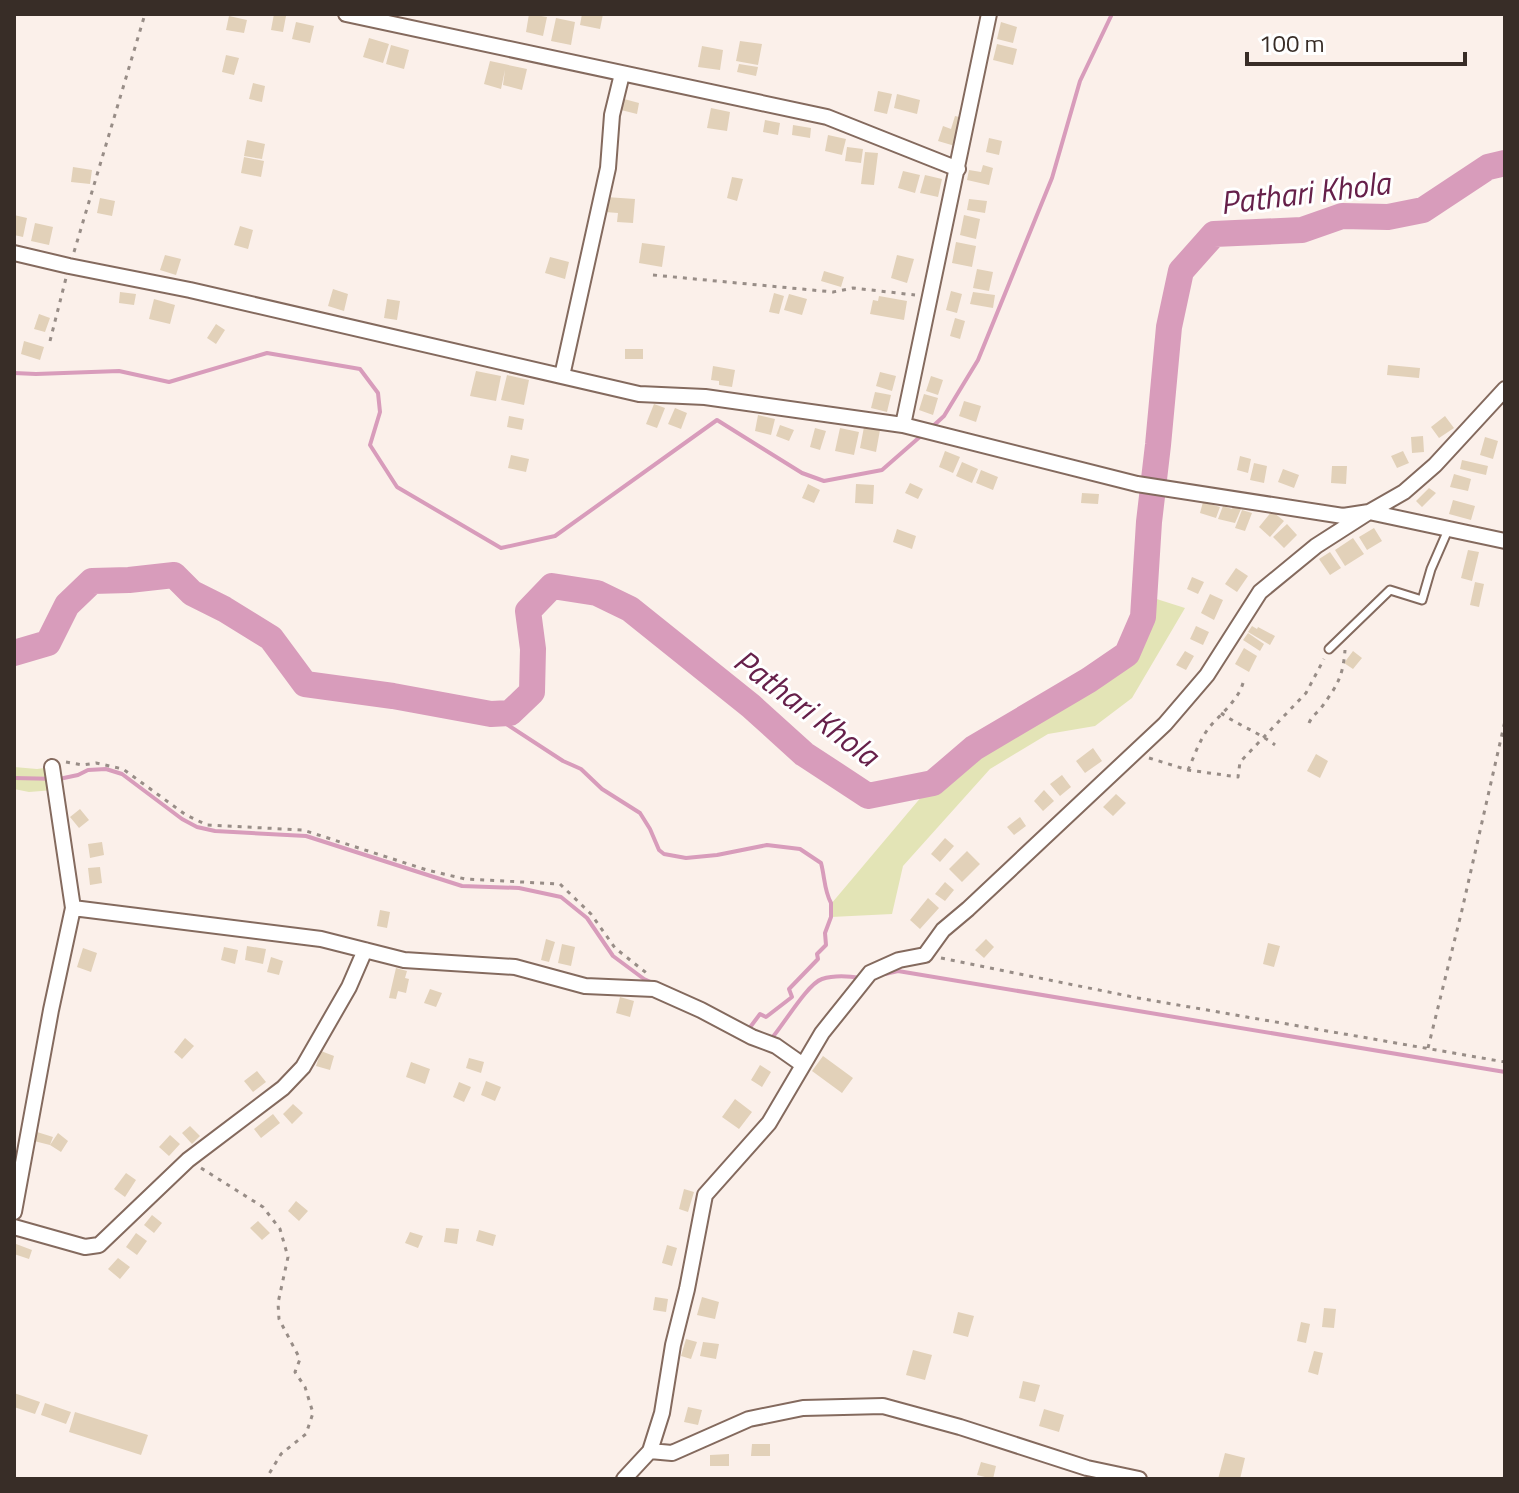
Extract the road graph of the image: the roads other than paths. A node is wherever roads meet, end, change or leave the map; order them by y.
1 (346, 14) edge
2 (989, 14) edge
3 (622, 74) junction
4 (958, 169) junction
5 (14, 253) edge
6 (562, 376) junction
7 (1505, 389) edge
8 (903, 425) junction
9 (1369, 512) junction
10 (1449, 529) junction
11 (1505, 541) edge
12 (1329, 649) road end
13 (52, 767) road end
14 (73, 908) junction
15 (365, 950) junction
16 (803, 1065) junction
17 (14, 1212) edge
18 (14, 1227) edge
19 (650, 1451) junction
20 (624, 1479) edge
21 (1139, 1479) edge

1 - 3 street
2 - 4 street
3 - 4 street
3 - 6 street
4 - 8 street
5 - 6 street
6 - 8 street
7 - 9 street
8 - 9 street
9 - 10 street
9 - 16 street
10 - 11 street
10 - 12 lane
13 - 14 street
14 - 15 street
14 - 17 street
15 - 16 street
15 - 18 street
16 - 19 street
19 - 20 street
19 - 21 street

